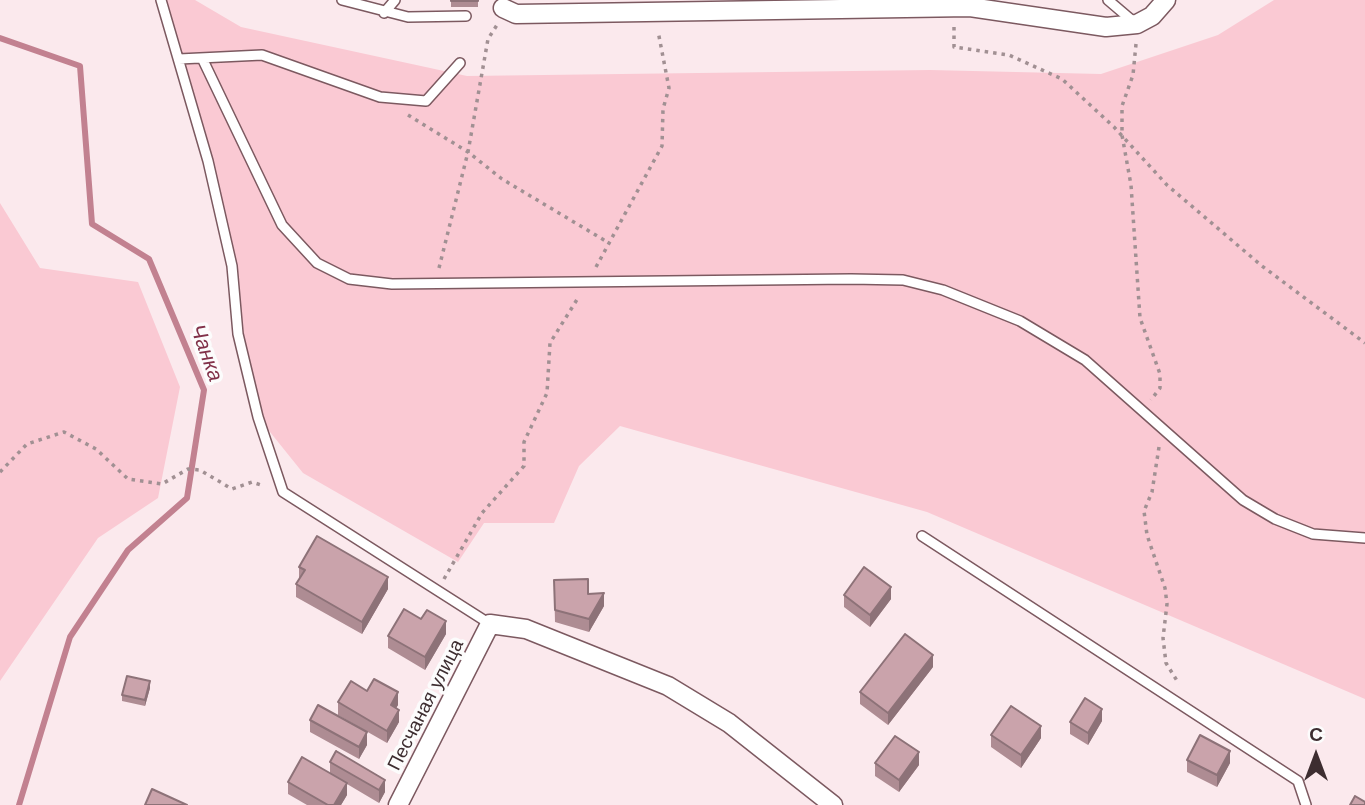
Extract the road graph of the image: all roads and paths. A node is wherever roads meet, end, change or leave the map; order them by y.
1 (161, 0) edge
2 (342, 0) edge
3 (395, 0) edge
4 (1108, 0) edge
5 (1166, 0) edge
6 (964, 5) edge
7 (503, 6) edge
8 (660, 11) junction
9 (384, 13) junction
10 (466, 16) dead end
11 (1137, 24) junction
12 (202, 58) junction
13 (179, 59) junction
14 (460, 63) dead end
15 (380, 97) junction
16 (1122, 135) junction
17 (468, 152) junction
18 (609, 243) junction
19 (588, 282) junction
20 (436, 284) junction
21 (1365, 343) edge
22 (1142, 412) junction
23 (1166, 432) junction
24 (0, 472) edge
25 (253, 482) dead end
26 (922, 536) dead end
27 (1365, 538) edge
28 (438, 590) junction
29 (490, 624) junction
30 (1180, 685) dead end
31 (398, 805) edge
32 (833, 805) edge
33 (1306, 805) edge

1 - 13 lane
2 - 9 lane
3 - 9 lane
4 - 11 lane
5 - 11 street
6 - 8 street
6 - 11 street
6 - 16 path
7 - 8 street
7 - 17 path
8 - 18 path
9 - 10 lane
11 - 16 path
12 - 13 lane
12 - 15 lane
12 - 20 lane
13 - 28 lane
14 - 15 lane
15 - 17 path
16 - 21 path
16 - 22 path
17 - 18 path
17 - 20 path
18 - 19 path
19 - 20 lane
19 - 22 lane
19 - 28 path
22 - 23 lane
23 - 27 lane
23 - 30 path
24 - 25 path
26 - 33 lane
28 - 29 lane
29 - 31 street, Песчаная улица
29 - 32 street

